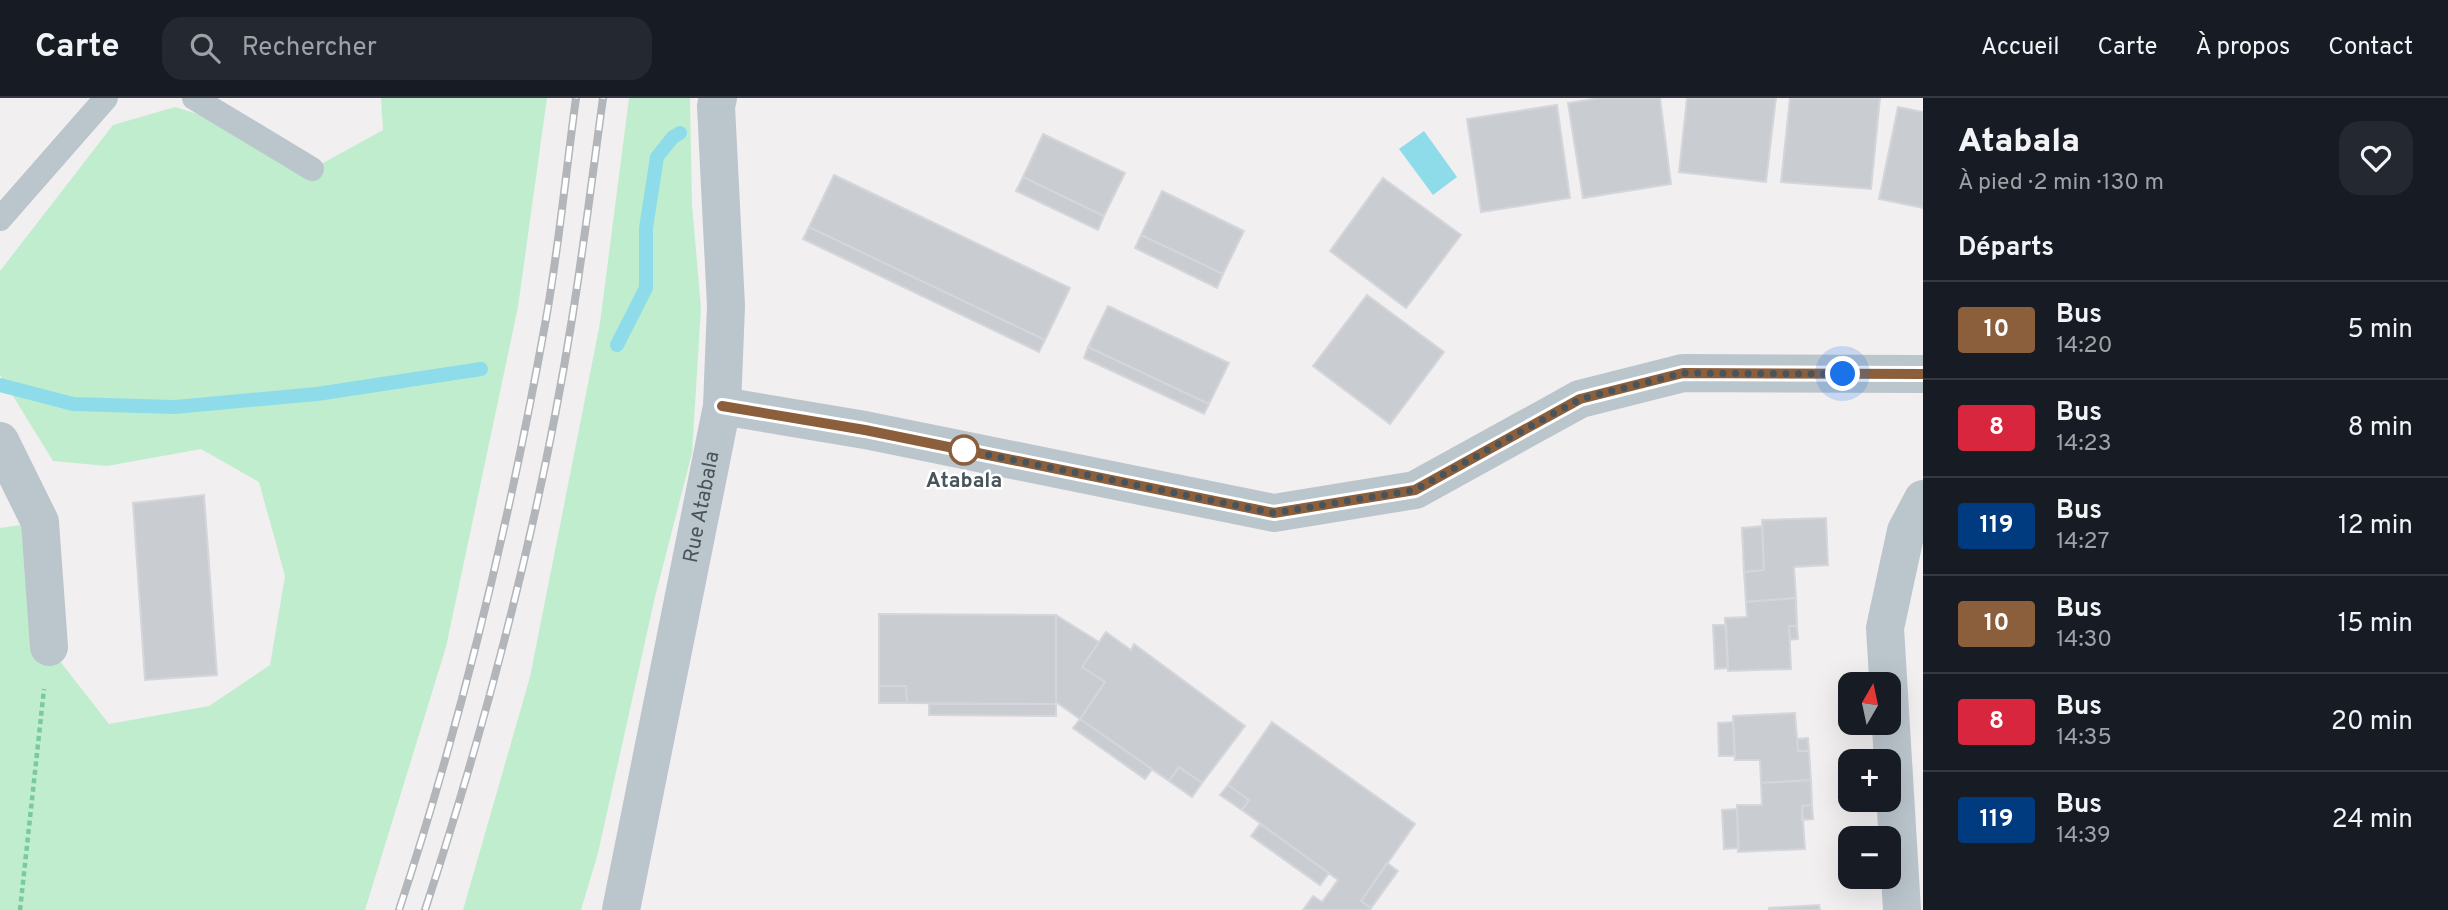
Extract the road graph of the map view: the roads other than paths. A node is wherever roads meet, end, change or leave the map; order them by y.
1 (106, 98) edge
2 (194, 98) edge
3 (718, 98) edge
4 (312, 169) dead end
5 (0, 219) edge
6 (1923, 374) edge
7 (722, 406) junction
8 (0, 441) edge
9 (1923, 499) edge
10 (49, 647) road end
11 (621, 910) edge
12 (1902, 910) edge

1 - 5 lane
2 - 4 lane
3 - 7 street, Rue Atabala
6 - 7 street
7 - 11 street, Rue Atabala
8 - 10 street
9 - 12 street

